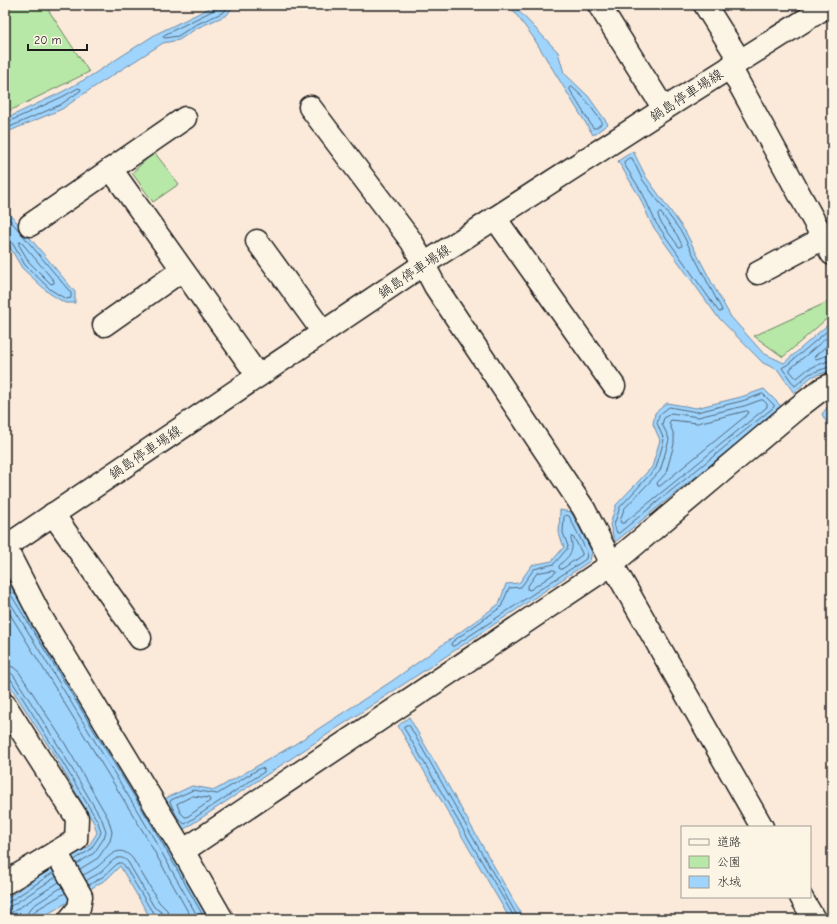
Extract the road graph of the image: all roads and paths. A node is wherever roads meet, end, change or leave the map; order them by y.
1 (599, 5) edge
2 (705, 5) edge
3 (823, 8) edge
4 (735, 64) junction
5 (310, 107) dead end
6 (664, 109) junction
7 (185, 118) dead end
8 (111, 169) junction
9 (495, 218) junction
10 (30, 225) dead end
11 (257, 241) dead end
12 (828, 246) edge
13 (424, 264) junction
14 (182, 270) junction
15 (758, 273) dead end
16 (104, 325) dead end
17 (323, 332) junction
18 (258, 376) junction
19 (832, 384) edge
20 (614, 386) dead end
21 (53, 514) junction
22 (5, 547) edge
23 (612, 564) junction
24 (140, 638) dead end
25 (5, 705) edge
26 (761, 826) edge
27 (183, 851) junction
28 (58, 856) junction
29 (5, 883) edge
30 (802, 898) edge
31 (70, 919) edge
32 (222, 919) edge
33 (814, 919) edge

1 - 6 street
2 - 4 street
3 - 4 street, 鍋島停車場線
4 - 6 street, 鍋島停車場線
4 - 12 street
5 - 13 street
6 - 9 street, 鍋島停車場線
7 - 8 street
8 - 10 street
8 - 14 street
9 - 13 street, 鍋島停車場線
9 - 20 street
11 - 17 street
12 - 15 street
13 - 17 street, 鍋島停車場線
13 - 23 street
14 - 16 street
14 - 18 street
17 - 18 street, 鍋島停車場線
18 - 21 street, 鍋島停車場線
19 - 23 street
21 - 22 street, 鍋島停車場線
21 - 24 street
22 - 27 street
23 - 26 street
23 - 27 street
25 - 28 street
27 - 32 street
28 - 29 street
28 - 31 street
30 - 33 street

